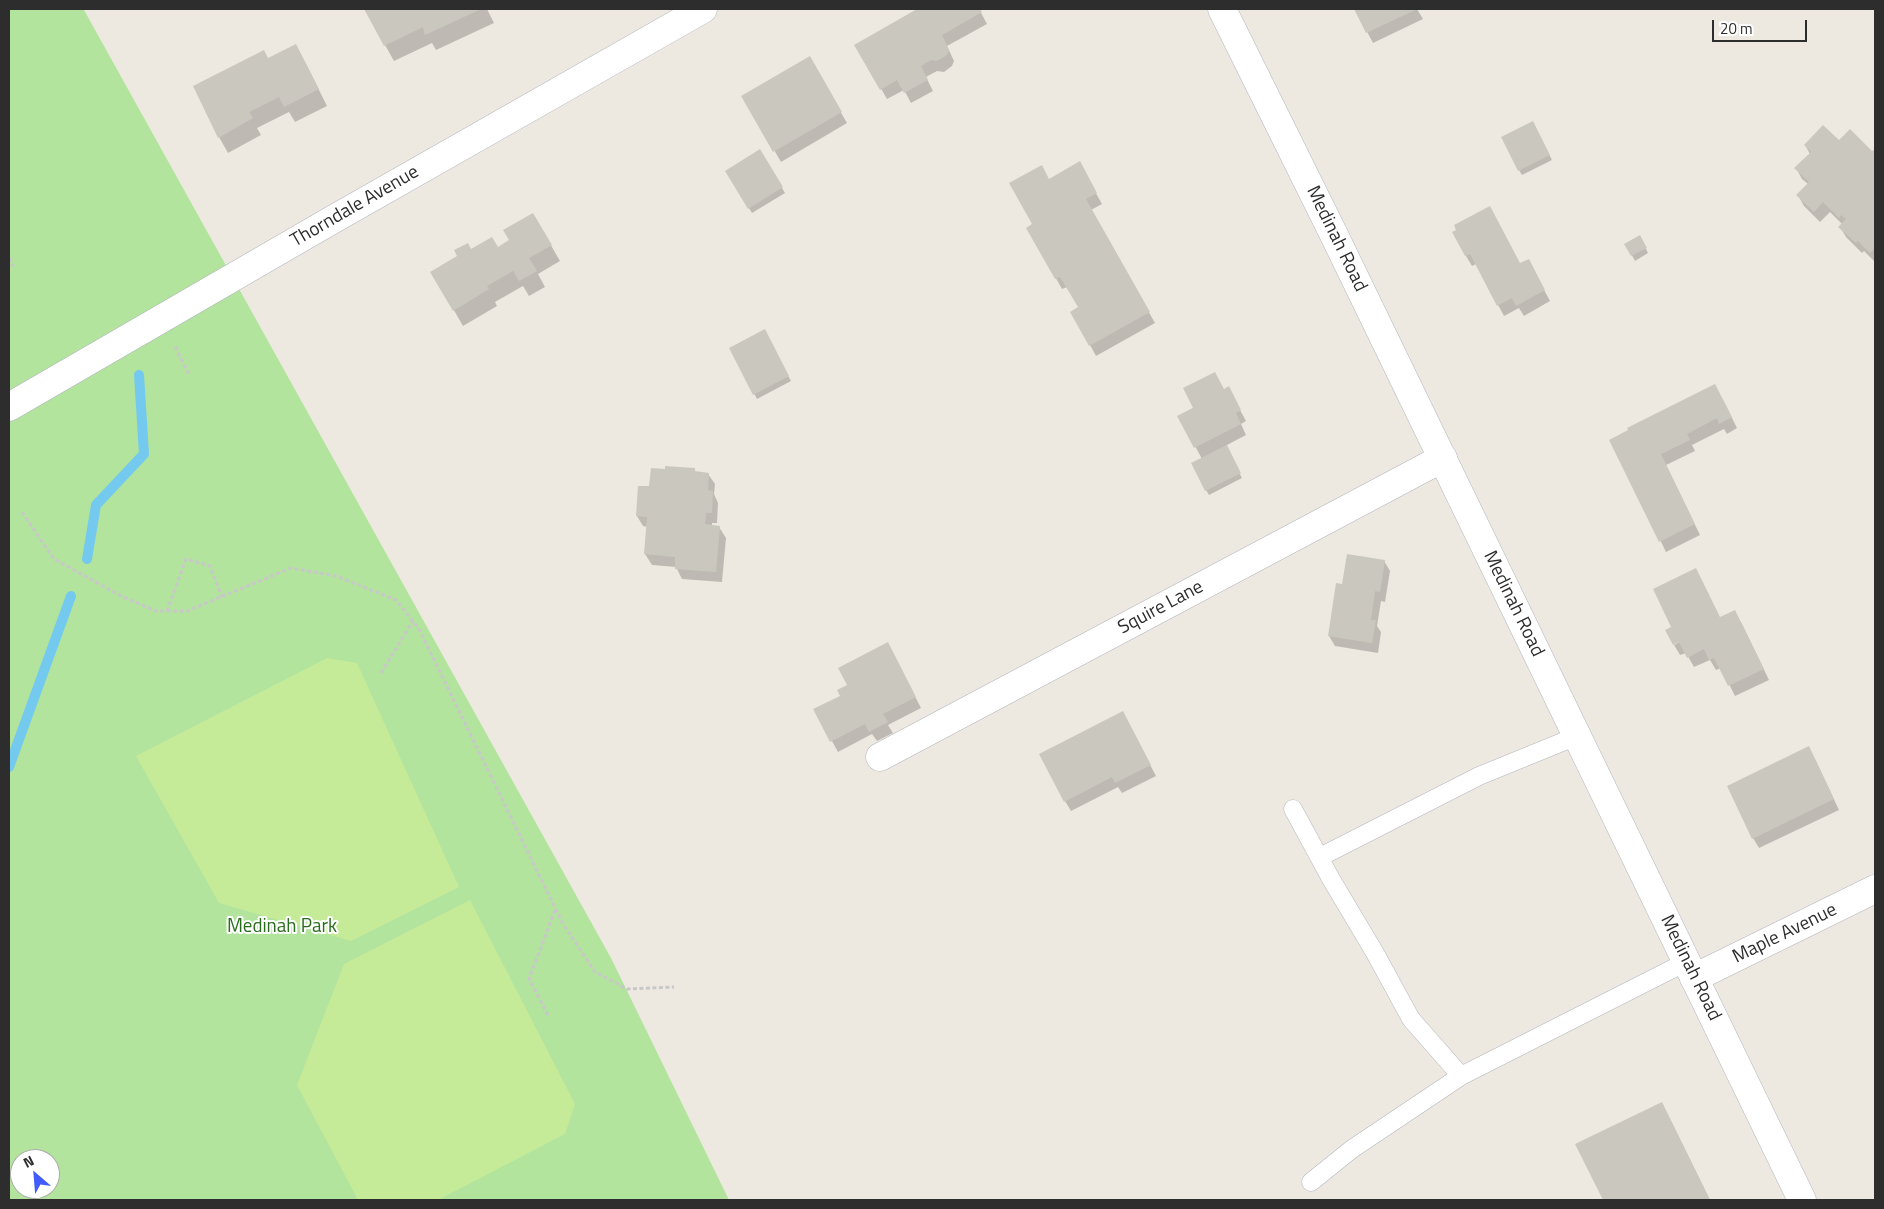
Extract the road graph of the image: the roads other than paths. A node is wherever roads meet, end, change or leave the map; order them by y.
1 (703, 9) edge
2 (1222, 9) edge
3 (9, 407) edge
4 (1443, 458) junction
5 (1577, 736) junction
6 (880, 757) dead end
7 (1294, 809) dead end
8 (1320, 857) junction
9 (1875, 890) edge
10 (1690, 970) junction
11 (1461, 1076) junction
12 (1311, 1182) dead end
13 (1802, 1200) edge

1 - 3 street, Thorndale Avenue
2 - 4 street, Medinah Road
4 - 5 street, Medinah Road
4 - 6 street, Squire Lane
5 - 8 lane
5 - 10 street, Medinah Road
7 - 8 lane
8 - 11 lane
9 - 10 street, Maple Avenue
10 - 11 lane
10 - 13 street, Medinah Road
11 - 12 lane

